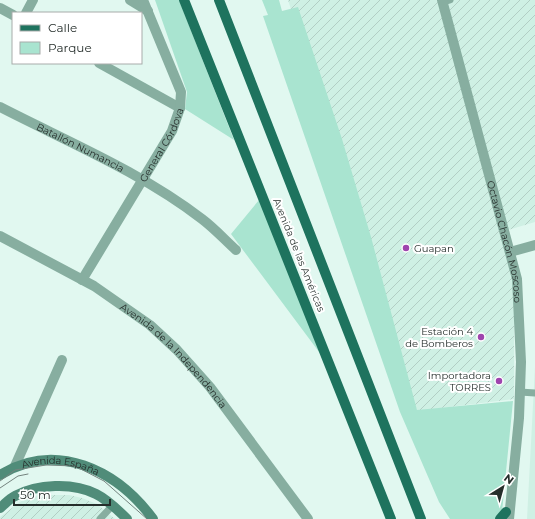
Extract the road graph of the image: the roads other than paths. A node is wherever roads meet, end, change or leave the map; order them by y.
1 (32, 0) edge
2 (130, 0) edge
3 (143, 0) edge
4 (184, 0) edge
5 (219, 0) edge
6 (445, 1) edge
7 (0, 8) edge
8 (26, 12) edge
9 (149, 12) junction
10 (12, 14) edge
11 (101, 64) edge
12 (0, 107) edge
13 (180, 108) junction
14 (141, 179) junction
15 (0, 236) edge
16 (535, 245) edge
17 (236, 250) dead end
18 (510, 252) junction
19 (82, 280) junction
20 (62, 360) dead end
21 (520, 392) junction
22 (535, 393) edge
23 (15, 466) junction
24 (0, 475) edge
25 (113, 505) junction
26 (0, 508) edge
27 (505, 517) edge
28 (422, 518) edge
29 (100, 519) edge
30 (127, 519) edge
31 (153, 519) edge
32 (308, 519) edge
33 (392, 519) edge

1 - 8 street
2 - 9 street
3 - 9 street, General Córdova
4 - 33 main road, Avenida de las Américas
5 - 28 main road, Avenida de las Américas
6 - 18 street, Octavio Chacón Moscoso
7 - 10 street
9 - 13 street, General Córdova
11 - 13 street
12 - 14 street, Batallón Numancia
13 - 14 street, General Córdova
14 - 17 street, Batallón Numancia
14 - 19 street, General Córdova
15 - 19 street, Avenida de la Independencia
16 - 18 street
18 - 21 street, Octavio Chacón Moscoso
19 - 32 street, Avenida de la Independencia
20 - 23 street
21 - 22 lane
21 - 27 street, Octavio Chacón Moscoso
23 - 24 main road, Avenida España
23 - 31 main road, Avenida España
25 - 26 main road, Avenida España
25 - 29 lane
25 - 30 main road, Avenida España

